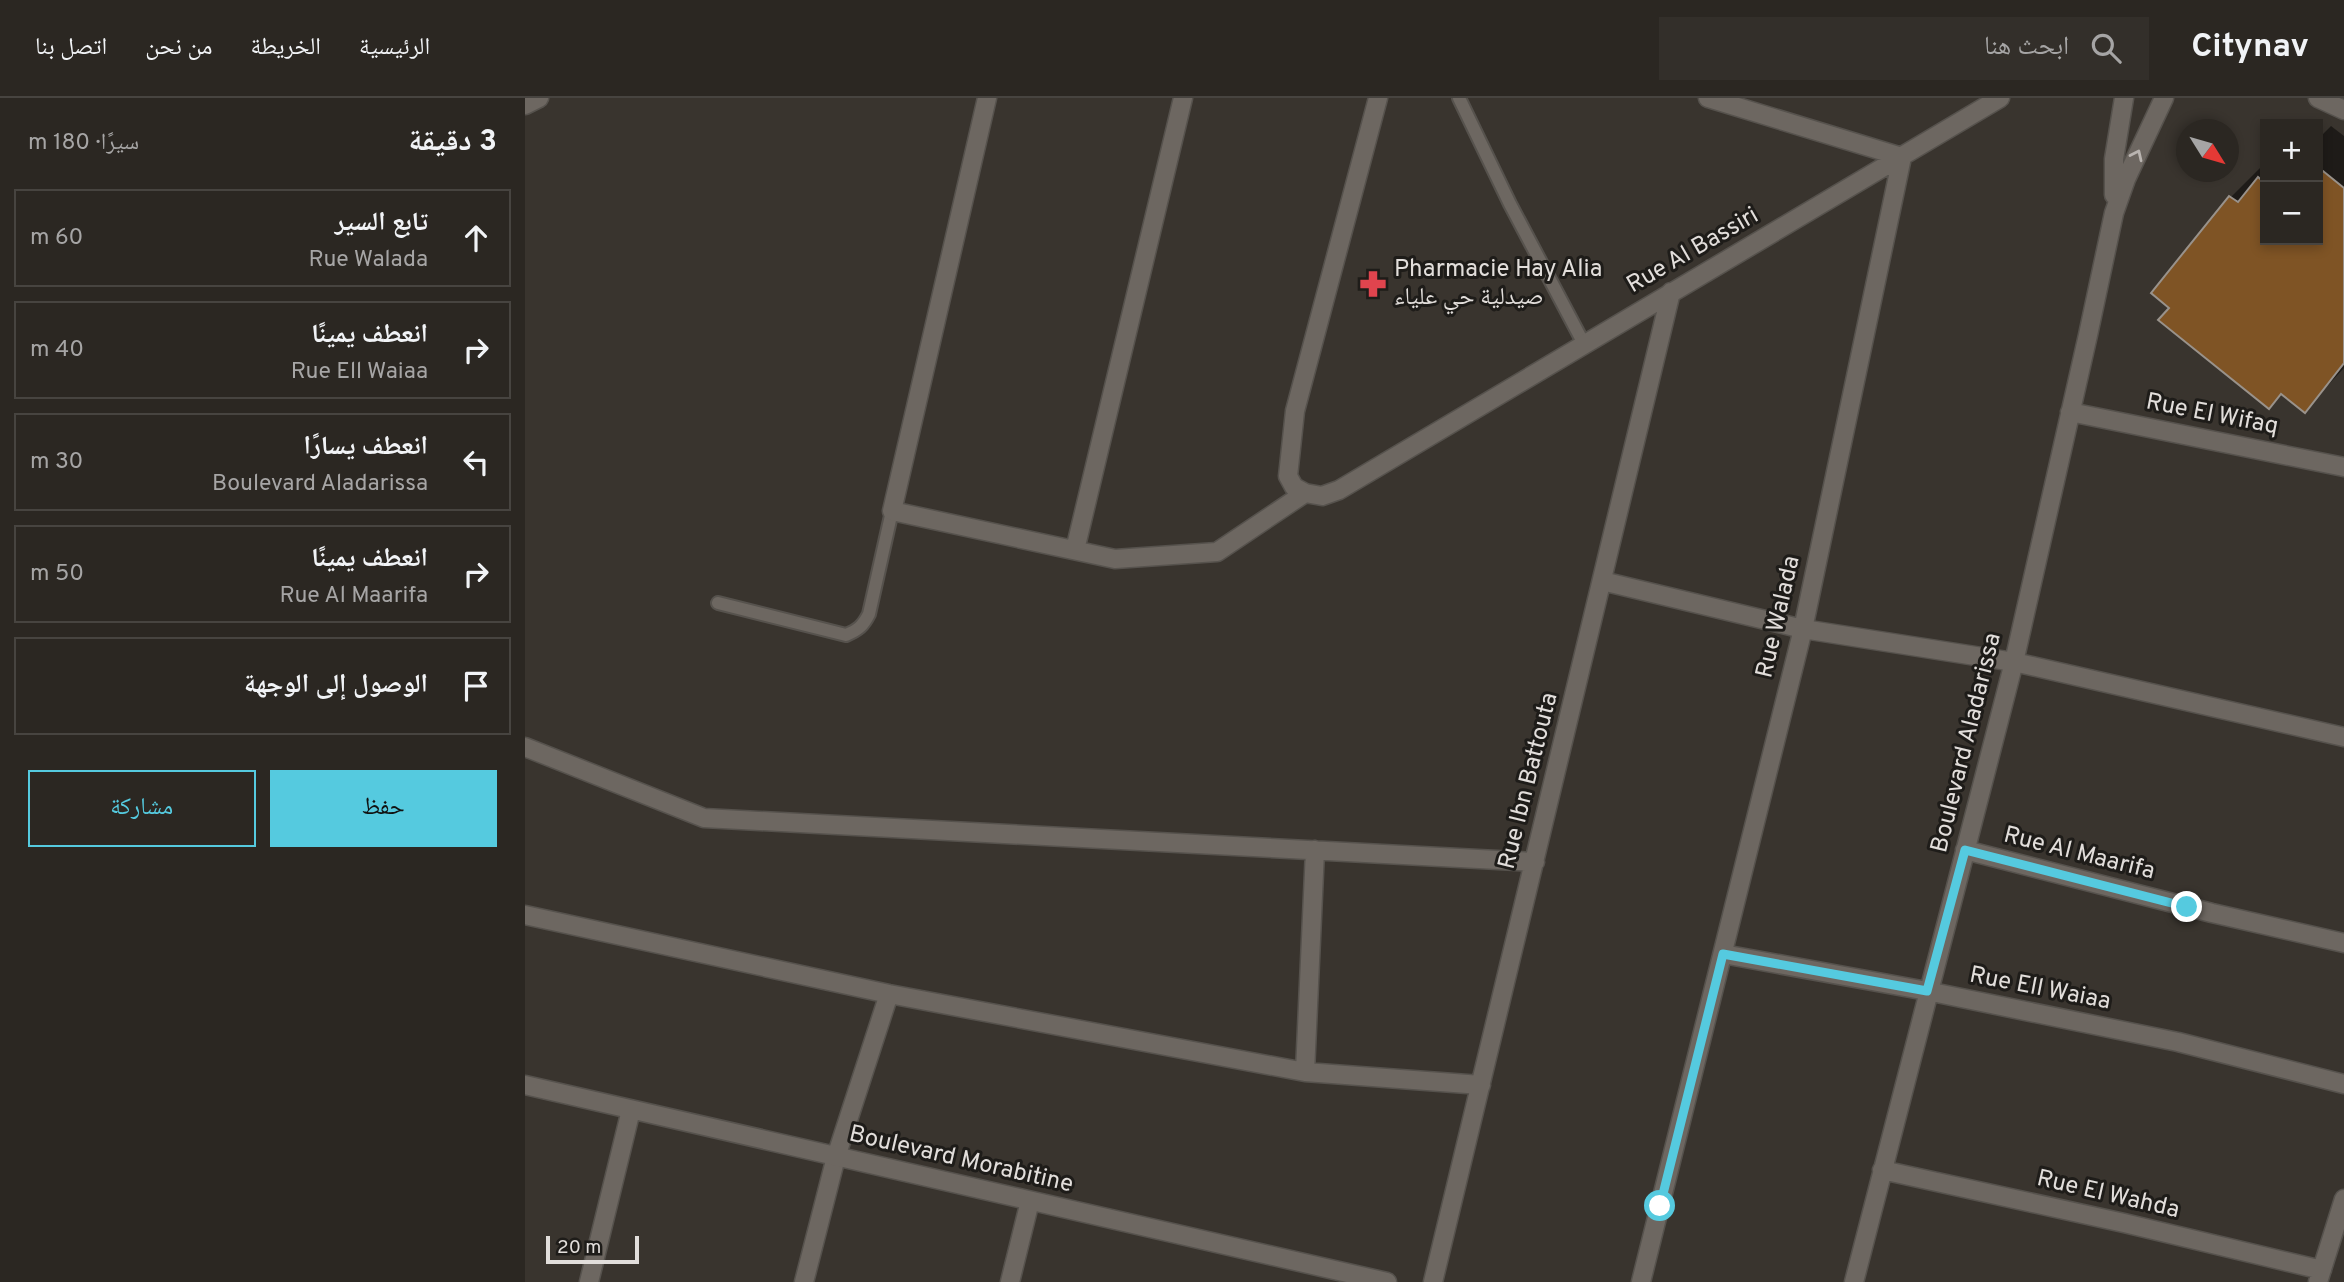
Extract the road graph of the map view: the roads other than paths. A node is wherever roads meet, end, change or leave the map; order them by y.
1 (540, 98) edge
2 (987, 98) edge
3 (1183, 98) edge
4 (1378, 98) edge
5 (1459, 98) edge
6 (1708, 98) edge
7 (2000, 98) edge
8 (2124, 98) edge
9 (2164, 98) edge
10 (2318, 98) edge
11 (2335, 98) edge
12 (525, 105) edge
13 (2344, 109) edge
14 (1902, 157) junction
15 (2114, 213) junction
16 (1671, 292) junction
17 (1584, 344) junction
18 (2070, 412) junction
19 (2344, 467) edge
20 (1305, 493) junction
21 (892, 511) junction
22 (1075, 550) junction
23 (1602, 581) junction
24 (718, 603) dead end
25 (1803, 629) junction
26 (2014, 662) junction
27 (2344, 737) edge
28 (525, 747) edge
29 (1315, 850) junction
30 (1965, 850) junction
31 (1535, 862) junction
32 (525, 915) edge
33 (2344, 943) edge
34 (1723, 954) junction
35 (1927, 991) junction
36 (889, 994) junction
37 (1305, 1072) junction
38 (2344, 1084) edge
39 (525, 1085) edge
40 (1481, 1085) junction
41 (631, 1110) junction
42 (836, 1157) junction
43 (1882, 1170) junction
44 (2344, 1199) edge
45 (1030, 1201) junction
46 (1327, 1276) edge
47 (2320, 1276) edge
48 (589, 1282) edge
49 (804, 1282) edge
50 (1010, 1282) edge
51 (1387, 1282) edge
52 (1433, 1282) edge
53 (1641, 1282) edge
54 (1854, 1282) edge

1 - 12 street
2 - 21 street
3 - 22 street
4 - 20 street
5 - 17 lane
6 - 14 street
7 - 14 street, Rue Al Bassiri
8 - 15 street, Boulevard Aladarissa
15 -> 9 street, Boulevard Aladarissa
10 - 13 street
11 - 13 street
14 - 16 street, Rue Al Bassiri
14 - 25 street, Rue Walada
15 - 18 street, Boulevard Aladarissa
16 - 17 street, Rue Al Bassiri
16 - 23 street, Rue Ibn Battouta
17 - 20 street, Rue Al Bassiri
18 - 19 street, Rue El Wifaq
18 - 26 street, Boulevard Aladarissa
20 - 22 street
21 - 22 street
21 - 24 lane
23 - 25 street
23 - 31 street, Rue Ibn Battouta
25 - 26 street
25 - 34 street, Rue Walada
26 - 27 street
26 - 30 street, Boulevard Aladarissa
28 - 29 street
29 - 31 street
29 - 37 street
30 - 33 street, Rue Al Maarifa
30 - 35 street, Boulevard Aladarissa
31 - 40 street, Rue Ibn Battouta
32 - 36 street
34 - 35 street, Rue Ell Waiaa
34 - 53 street, Rue Walada
35 - 38 street, Rue Ell Waiaa
35 - 43 street, Boulevard Aladarissa
36 - 37 street
36 - 42 street
37 - 40 street
39 - 41 street, Boulevard Morabitine
40 - 52 street, Rue Ibn Battouta
41 - 42 street, Boulevard Morabitine
41 - 48 street
42 - 45 street, Boulevard Morabitine
42 - 49 street
43 - 47 street, Rue El Wahda
43 - 54 street, Boulevard Aladarissa
44 - 47 street
45 - 46 street, Boulevard Morabitine
45 - 50 street
46 - 51 street, Boulevard Morabitine

